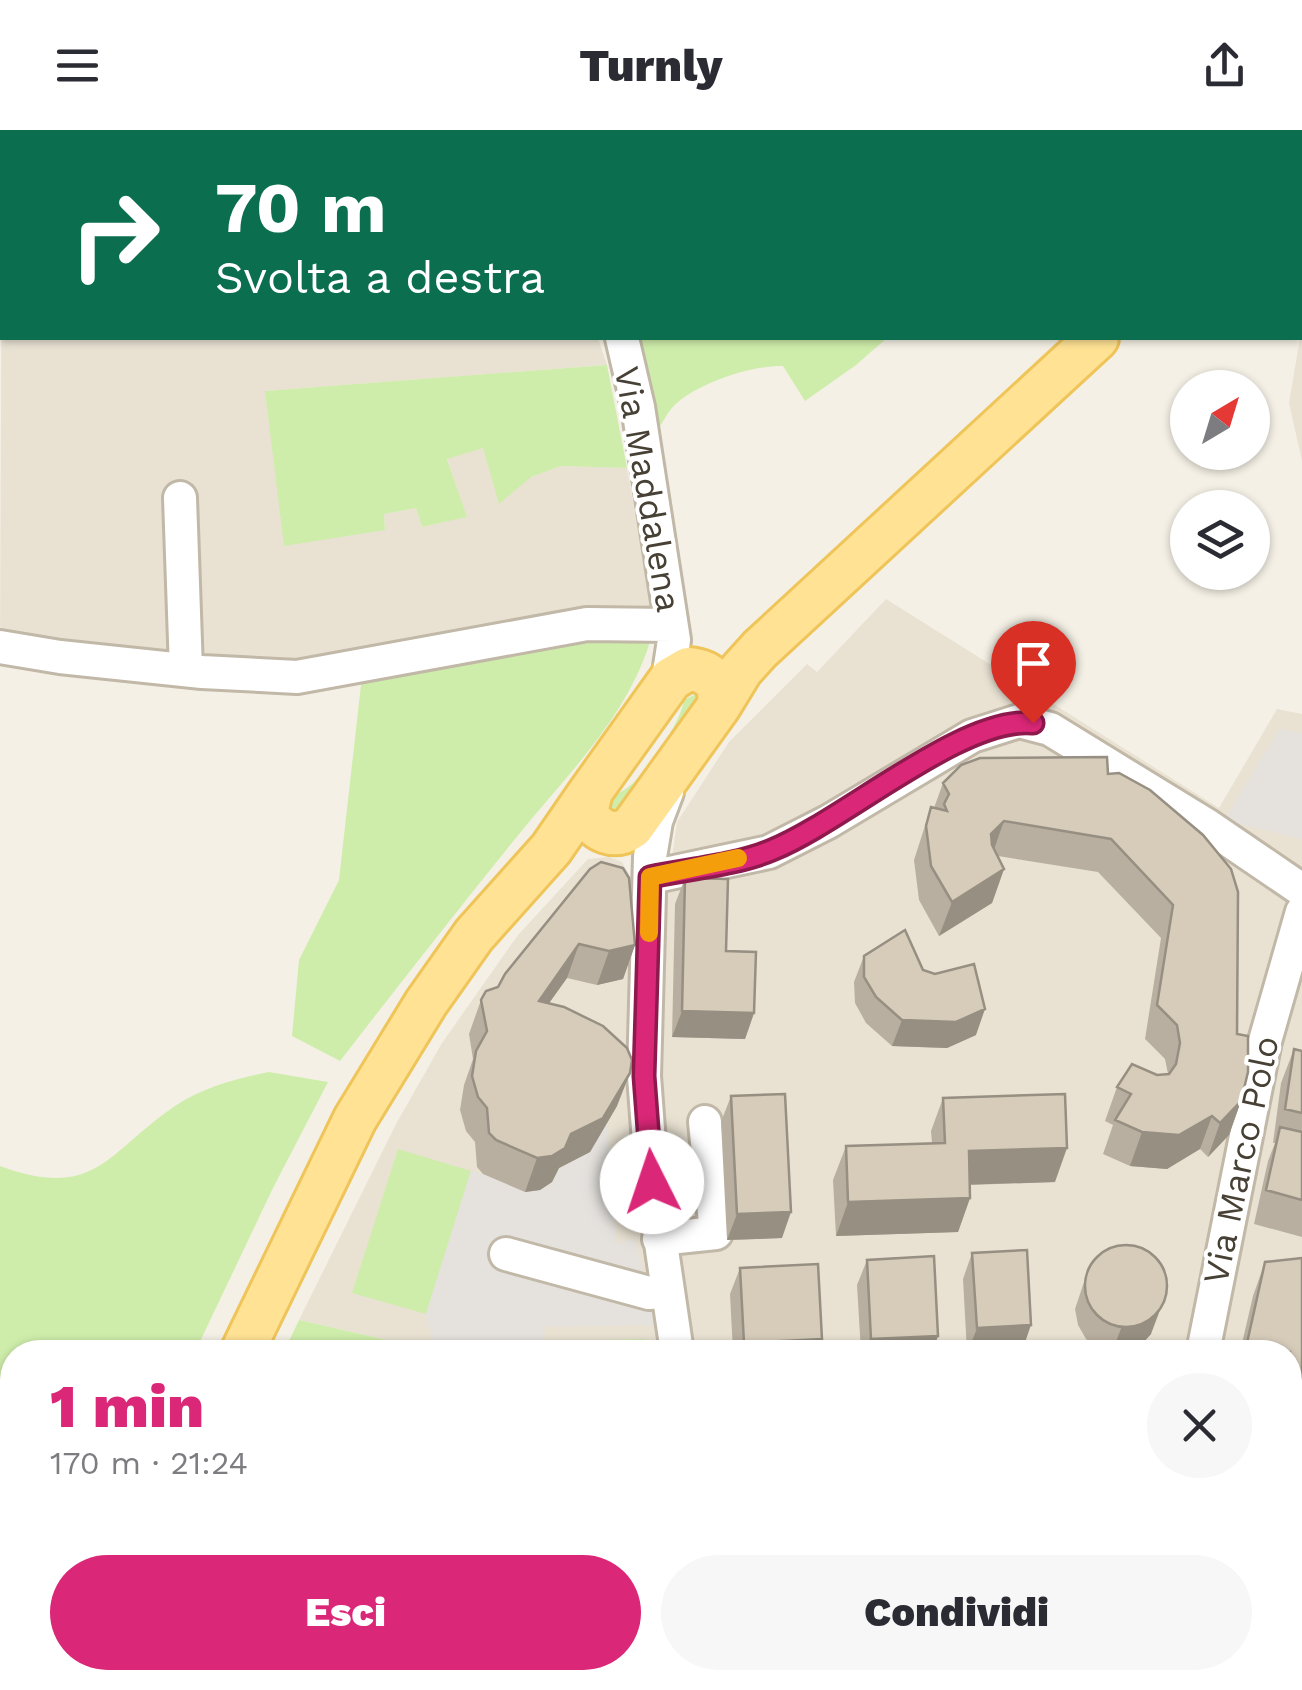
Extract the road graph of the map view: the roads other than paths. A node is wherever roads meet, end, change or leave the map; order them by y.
1 (622, 340) edge
2 (1095, 340) edge
3 (180, 498) dead end
4 (0, 646) edge
5 (694, 663) junction
6 (186, 670) junction
7 (622, 838) junction
8 (1302, 890) edge
9 (1302, 912) edge
10 (706, 1122) dead end
11 (660, 1239) junction
12 (506, 1254) dead end
13 (667, 1290) junction
14 (248, 1340) edge
15 (675, 1340) edge
16 (1205, 1340) edge

1 - 5 street, Via Maddalena
2 - 5 main road
3 - 6 street
4 - 6 street
5 - 6 street
5 - 7 main road
5 - 7 main road
7 - 8 street
7 - 11 street
7 - 14 main road
9 - 16 street, Via Marco Polo
10 - 11 street
11 - 13 street
12 - 13 street
13 - 15 street

